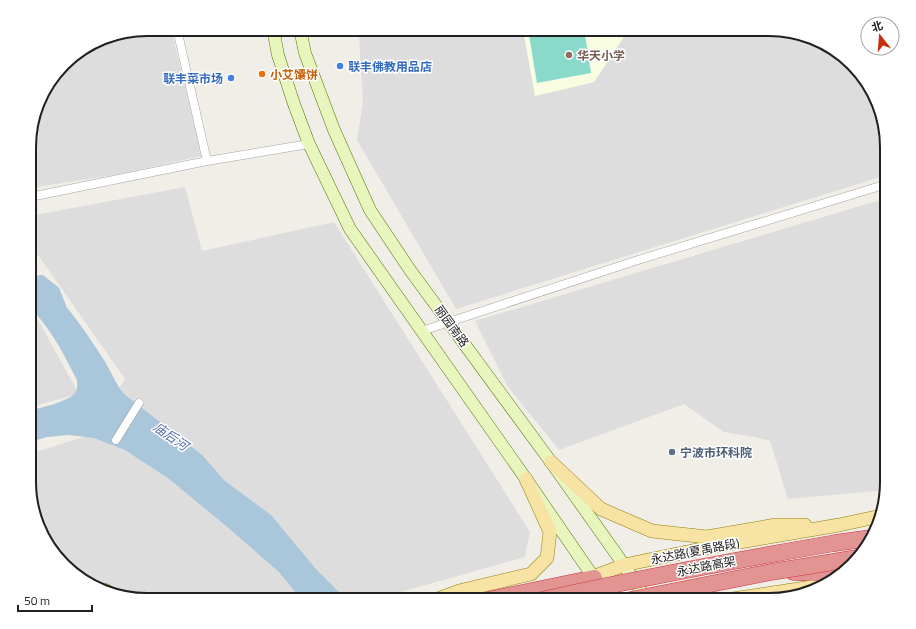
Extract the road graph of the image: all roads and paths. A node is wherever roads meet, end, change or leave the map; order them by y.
1 (179, 36) edge
2 (274, 36) edge
3 (301, 36) edge
4 (309, 144) junction
5 (207, 161) junction
6 (880, 186) edge
7 (36, 196) edge
8 (448, 322) junction
9 (422, 332) junction
10 (139, 403) dead end
11 (116, 440) dead end
12 (551, 462) junction
13 (526, 479) junction
14 (874, 518) edge
15 (839, 525) junction
16 (864, 539) edge
17 (624, 566) junction
18 (839, 567) edge
19 (594, 578) junction
20 (798, 589) edge
21 (454, 593) edge
22 (522, 593) edge
23 (537, 593) edge
24 (574, 593) edge
25 (606, 593) edge
26 (642, 593) edge
27 (666, 593) edge
28 (767, 593) edge

1 - 5 street
2 - 4 main road
3 - 8 main road, 丽园南路
4 - 5 street
4 - 9 main road
5 - 7 street
6 - 8 street
8 - 9 street
8 - 12 main road, 丽园南路
9 - 13 main road
10 - 11 street
12 - 15 main road
12 - 17 main road, 丽园南路
13 - 19 main road
13 - 21 main road
14 - 15 main road, 永达路(夏禹路段)
15 - 17 main road, 永达路(夏禹路段)
16 - 24 highway, 永达路高架, bridge
17 - 19 main road, 永达路(夏禹路段)
17 - 26 main road, 丽园南路
18 - 27 highway, 永达路高架, bridge
19 - 22 highway
19 - 23 main road, 永达路(夏禹路段)
19 - 25 main road
20 - 28 main road

